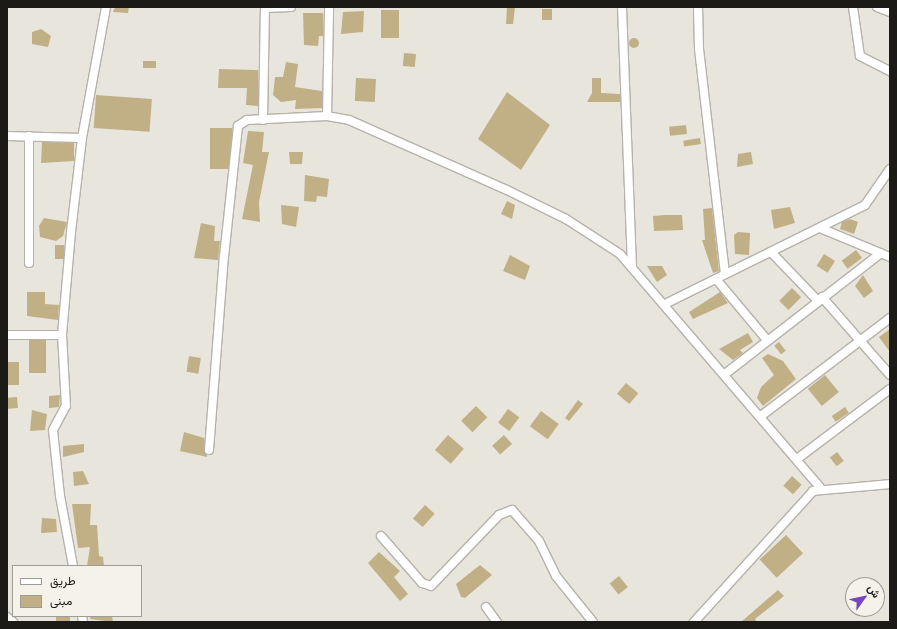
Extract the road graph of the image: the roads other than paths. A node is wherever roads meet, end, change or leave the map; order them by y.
1 (106, 7) edge
2 (265, 7) edge
3 (291, 7) edge
4 (329, 7) edge
5 (622, 7) edge
6 (698, 7) edge
7 (853, 7) edge
8 (877, 7) edge
9 (890, 12) edge
10 (890, 71) edge
11 (327, 116) junction
12 (262, 120) junction
13 (7, 136) edge
14 (29, 136) junction
15 (82, 138) junction
16 (890, 169) edge
17 (820, 228) junction
18 (771, 252) junction
19 (881, 253) junction
20 (890, 257) edge
21 (29, 263) dead end
22 (632, 266) junction
23 (725, 274) junction
24 (716, 278) junction
25 (820, 299) junction
26 (665, 304) junction
27 (890, 318) edge
28 (7, 335) edge
29 (62, 335) junction
30 (767, 340) junction
31 (860, 341) junction
32 (725, 374) junction
33 (890, 375) edge
34 (890, 389) edge
35 (761, 416) junction
36 (209, 450) dead end
37 (797, 459) junction
38 (890, 484) edge
39 (820, 488) junction
40 (381, 536) dead end
41 (73, 565) edge
42 (486, 607) dead end
43 (7, 617) edge
44 (699, 620) edge
45 (13, 622) edge
46 (497, 622) edge
47 (593, 622) edge

1 - 15 street
2 - 3 street
2 - 12 street
4 - 11 street
5 - 22 street
6 - 23 street
7 - 10 street
8 - 9 street
11 - 12 street
11 - 22 street
12 - 36 street
13 - 14 street
14 - 15 street
14 - 21 street
15 - 29 street
16 - 17 street
17 - 18 street
17 - 19 street
18 - 23 street
18 - 25 street
19 - 20 street
19 - 25 street
22 - 26 street
23 - 24 street
24 - 26 street
24 - 30 street
25 - 30 street
25 - 31 street
26 - 32 street
27 - 31 street
28 - 29 street
29 - 41 street
30 - 32 street
31 - 33 street
31 - 35 street
32 - 35 street
34 - 37 street
35 - 37 street
37 - 39 street
38 - 39 street
39 - 44 street
40 - 47 street
42 - 46 street
43 - 45 street

